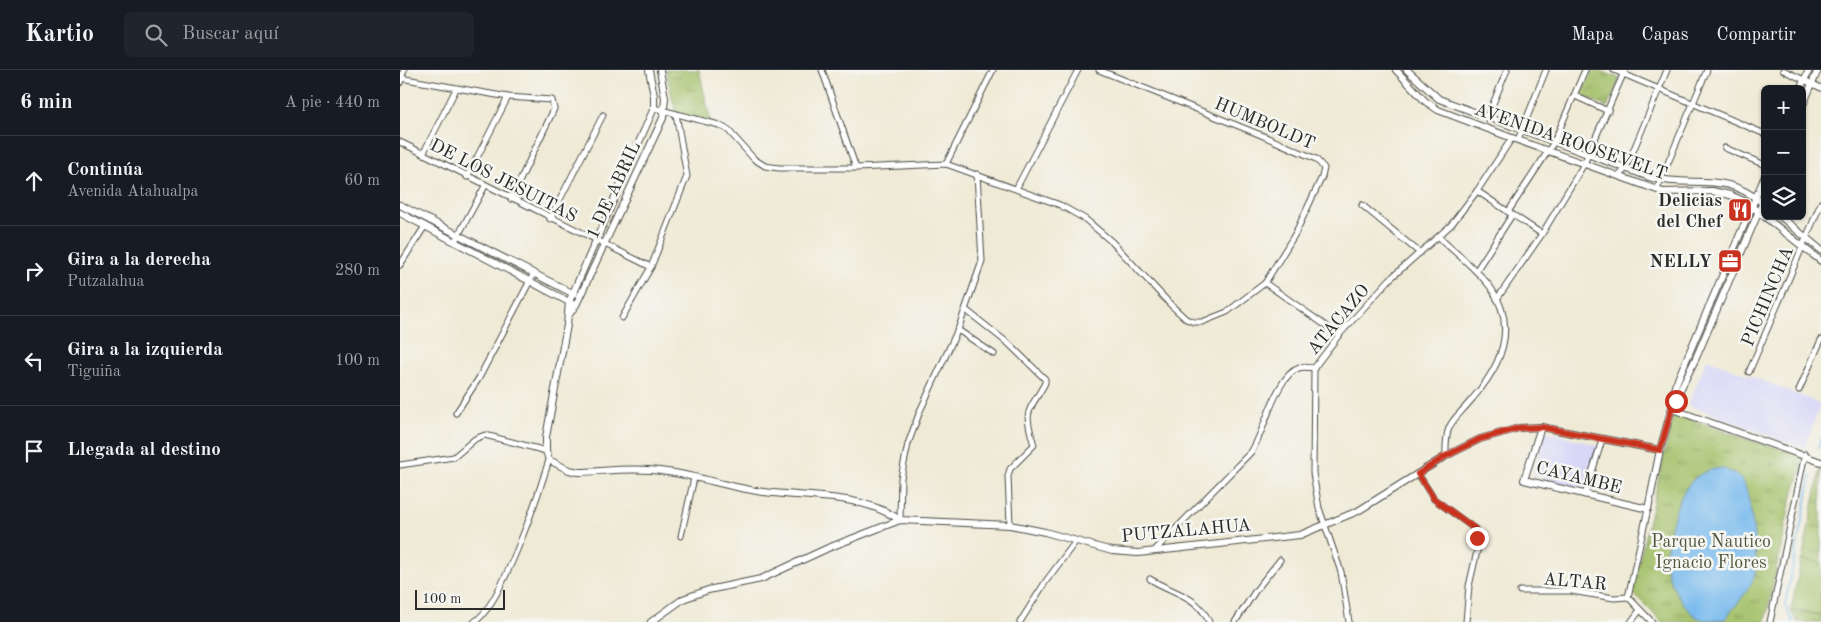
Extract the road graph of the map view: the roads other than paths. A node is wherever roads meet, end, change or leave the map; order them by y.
1 (404, 70) edge
2 (649, 70) edge
3 (660, 70) edge
4 (822, 70) edge
5 (994, 70) edge
6 (1078, 70) edge
7 (1099, 70) edge
8 (1396, 70) edge
9 (1407, 70) edge
10 (1507, 70) edge
11 (1546, 70) edge
12 (1585, 70) edge
13 (1614, 70) edge
14 (1667, 70) edge
15 (1707, 70) edge
16 (1783, 70) edge
17 (1808, 70) edge
18 (1818, 70) edge
19 (1625, 72) edge
20 (401, 80) edge
21 (1804, 80) junction
22 (1812, 84) junction
23 (1802, 85) edge
24 (1659, 88) junction
25 (1821, 88) edge
26 (456, 89) junction
27 (1575, 96) junction
28 (508, 97) junction
29 (1806, 98) edge
30 (1694, 102) junction
31 (654, 108) junction
32 (1608, 110) junction
33 (665, 111) junction
34 (676, 114) junction
35 (604, 115) dead end
36 (1487, 118) junction
37 (1521, 131) junction
38 (1761, 132) edge
39 (1515, 139) junction
40 (400, 142) edge
41 (1554, 142) junction
42 (1725, 148) dead end
43 (1548, 151) junction
44 (423, 154) junction
45 (1589, 155) junction
46 (1761, 163) edge
47 (946, 164) junction
48 (1584, 164) junction
49 (856, 168) junction
50 (1626, 168) junction
51 (977, 174) junction
52 (467, 176) junction
53 (1619, 176) junction
54 (1662, 180) junction
55 (485, 186) junction
56 (1761, 187) edge
57 (1016, 189) junction
58 (1658, 190) junction
59 (1477, 191) junction
60 (1757, 198) junction
61 (511, 199) junction
62 (1761, 200) edge
63 (1821, 203) edge
64 (1761, 204) edge
65 (400, 205) edge
66 (1362, 205) dead end
67 (1756, 210) junction
68 (400, 213) edge
69 (1510, 214) junction
70 (550, 219) junction
71 (1785, 220) edge
72 (425, 226) junction
73 (1542, 234) junction
74 (457, 238) junction
75 (1439, 238) junction
76 (1806, 238) junction
77 (595, 242) junction
78 (604, 246) junction
79 (1803, 247) junction
80 (1821, 250) edge
81 (1420, 253) junction
82 (1821, 262) edge
83 (400, 265) edge
84 (650, 268) junction
85 (1476, 271) junction
86 (532, 278) junction
87 (1265, 284) junction
88 (572, 293) junction
89 (580, 297) junction
90 (1496, 299) junction
91 (569, 302) junction
92 (576, 305) junction
93 (966, 310) junction
94 (567, 317) junction
95 (622, 318) dead end
96 (958, 330) junction
97 (1339, 335) junction
98 (1821, 340) edge
99 (994, 354) dead end
100 (1314, 368) junction
101 (1749, 372) dead end
102 (1799, 390) dead end
103 (1673, 406) junction
104 (456, 413) dead end
105 (1541, 427) junction
106 (1602, 440) junction
107 (1660, 450) junction
108 (546, 451) junction
109 (1806, 455) junction
110 (1446, 456) junction
111 (549, 460) junction
112 (1820, 460) edge
113 (400, 465) edge
114 (1418, 474) junction
115 (694, 478) junction
116 (1585, 495) junction
117 (1648, 509) junction
118 (900, 520) junction
119 (1010, 525) junction
120 (1326, 525) junction
121 (681, 536) dead end
122 (1076, 542) junction
123 (1155, 550) junction
124 (1280, 560) dead end
125 (1150, 579) dead end
126 (1520, 591) dead end
127 (1628, 597) junction
128 (1640, 610) junction
129 (474, 622) edge
130 (651, 622) edge
131 (1020, 622) edge
132 (1209, 622) edge
133 (1235, 622) edge
134 (1349, 622) edge
135 (1466, 622) edge
136 (1631, 622) edge
137 (1652, 622) edge
138 (1770, 622) edge

1 - 20 street
2 - 31 street, 1 DE ABRIL
3 - 33 street, 1 DE ABRIL
4 - 49 street
5 - 47 street
6 - 57 street
7 - 87 street, HUMBOLDT
8 - 39 street, AVENIDA ROOSEVELT
9 - 36 street, AVENIDA ROOSEVELT
10 - 36 street
11 - 37 street, ATACAZO
12 - 27 street
13 - 19 street
14 - 24 street
15 - 30 street
16 - 21 street
17 - 21 street
18 - 22 street
19 - 24 street
19 - 32 street
20 - 26 street
21 - 22 street
21 - 23 street
22 - 25 street
22 - 29 street
24 - 30 street
24 - 50 street
26 - 28 street
26 - 44 street
27 - 32 street
27 - 41 street
28 - 52 street
28 - 61 street
30 - 38 street
30 - 54 street
31 - 33 street
31 - 77 street, 1 DE ABRIL
32 - 45 street
33 - 34 street
33 - 78 street, 1 DE ABRIL
34 - 49 street
34 - 84 street
35 - 70 street
36 - 37 street, AVENIDA ROOSEVELT
37 - 39 street, ATACAZO
37 - 41 street, AVENIDA ROOSEVELT
39 - 43 street, AVENIDA ROOSEVELT
39 - 59 street, ATACAZO
40 - 44 street, DE LOS JESUITAS
41 - 43 street
41 - 45 street, AVENIDA ROOSEVELT
42 - 46 street
43 - 48 street, AVENIDA ROOSEVELT
43 - 69 street
44 - 52 street, DE LOS JESUITAS
45 - 48 street
45 - 50 street, AVENIDA ROOSEVELT
47 - 49 street
47 - 51 street
48 - 53 street, AVENIDA ROOSEVELT
48 - 73 street
50 - 53 street
50 - 54 street, AVENIDA ROOSEVELT
51 - 57 street
51 - 93 street
52 - 55 street, DE LOS JESUITAS
53 - 58 street, AVENIDA ROOSEVELT
54 - 58 street
54 - 60 street, AVENIDA ROOSEVELT
55 - 61 street, DE LOS JESUITAS
55 - 74 street
56 - 60 street
57 - 87 street
58 - 67 street, AVENIDA ROOSEVELT
59 - 69 street
59 - 75 street, ATACAZO
60 - 62 street, AVENIDA ROOSEVELT
60 - 67 street
61 - 70 street, DE LOS JESUITAS
63 - 76 street, PICHINCHA
64 - 67 street
65 - 74 street
66 - 81 street
67 - 79 street, AVENIDA ROOSEVELT
67 - 103 street
68 - 72 street
69 - 73 street
69 - 85 street
70 - 77 street, DE LOS JESUITAS
71 - 76 street
72 - 74 street
72 - 83 street
73 - 90 street
74 - 86 street
75 - 81 street, ATACAZO
75 - 85 street
76 - 79 street, PICHINCHA
76 - 80 street
77 - 78 street, DE LOS JESUITAS
77 - 88 street, 1 DE ABRIL
78 - 84 street, DE LOS JESUITAS
78 - 89 street, 1 DE ABRIL
79 - 82 street, AVENIDA ROOSEVELT
79 - 101 street, PICHINCHA
81 - 97 street, ATACAZO
84 - 95 street
85 - 90 street
86 - 88 street
86 - 91 street
86 - 104 street
87 - 97 street
88 - 89 street
88 - 91 street, 1 DE ABRIL
89 - 92 street, 1 DE ABRIL
90 - 110 street
91 - 92 street
91 - 94 street, 1 DE ABRIL
92 - 94 street, 1 DE ABRIL
93 - 96 street
93 - 119 street
94 - 108 street, 1 DE ABRIL
96 - 99 street
96 - 118 street
97 - 100 street, ATACAZO
98 - 102 street
100 - 120 street, ATACAZO
100 - 123 street
103 - 107 street
103 - 109 street
105 - 106 street, PUTZALAHUA
105 - 110 street, PUTZALAHUA
105 - 116 street, CAYAMBE
106 - 107 street, PUTZALAHUA
106 - 116 street
107 - 117 street
108 - 111 street
108 - 113 street
109 - 112 street
109 - 138 street
110 - 114 street, PUTZALAHUA
111 - 115 street
111 - 129 street
114 - 120 street, PUTZALAHUA
114 - 135 street
115 - 118 street
115 - 121 street
116 - 117 street, CAYAMBE
117 - 127 street
118 - 119 street, PUTZALAHUA
118 - 130 street, PUTZALAHUA
119 - 122 street, PUTZALAHUA
120 - 123 street, PUTZALAHUA
120 - 134 street, ATACAZO
122 - 123 street, PUTZALAHUA
122 - 131 street
124 - 133 street
125 - 132 street
126 - 127 street, ALTAR
127 - 128 street
128 - 136 street
128 - 137 street

